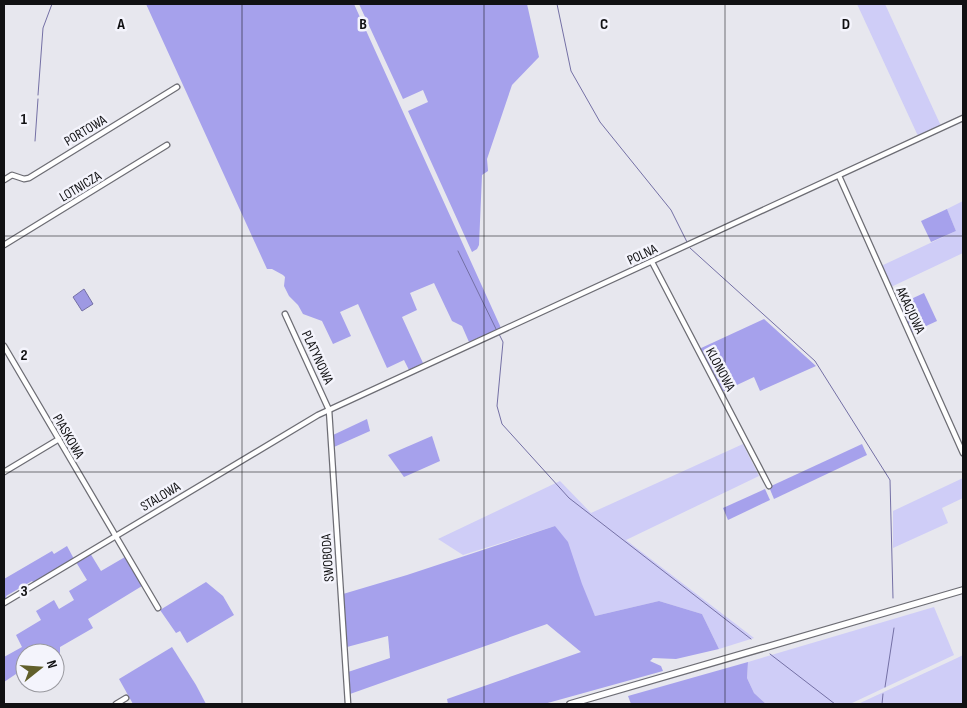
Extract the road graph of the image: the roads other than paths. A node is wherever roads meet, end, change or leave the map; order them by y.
1 (177, 87) dead end
2 (963, 118) edge
3 (167, 145) dead end
4 (839, 176) junction
5 (4, 180) edge
6 (4, 245) edge
7 (652, 262) junction
8 (285, 314) dead end
9 (4, 346) edge
10 (329, 410) junction
11 (59, 438) junction
12 (963, 453) edge
13 (4, 472) edge
14 (770, 486) dead end
15 (115, 536) junction
16 (963, 590) edge
17 (4, 603) edge
18 (158, 608) dead end
19 (126, 698) dead end
20 (116, 704) edge
21 (348, 704) edge
22 (570, 704) edge

1 - 5 street, PORTOWA
2 - 4 street, POLNA
3 - 6 street, LOTNICZA
4 - 7 street, POLNA
4 - 12 street, AKACJOWA
7 - 10 street, POLNA
7 - 14 street, KLONOWA
8 - 10 street, PLATYNOWA
9 - 11 street, PIASKOWA
10 - 15 street, STALOWA
10 - 21 street, SWOBODA
11 - 13 street
11 - 15 street, PIASKOWA
15 - 17 street, STALOWA
15 - 18 street, PIASKOWA
16 - 22 main road
19 - 20 street

